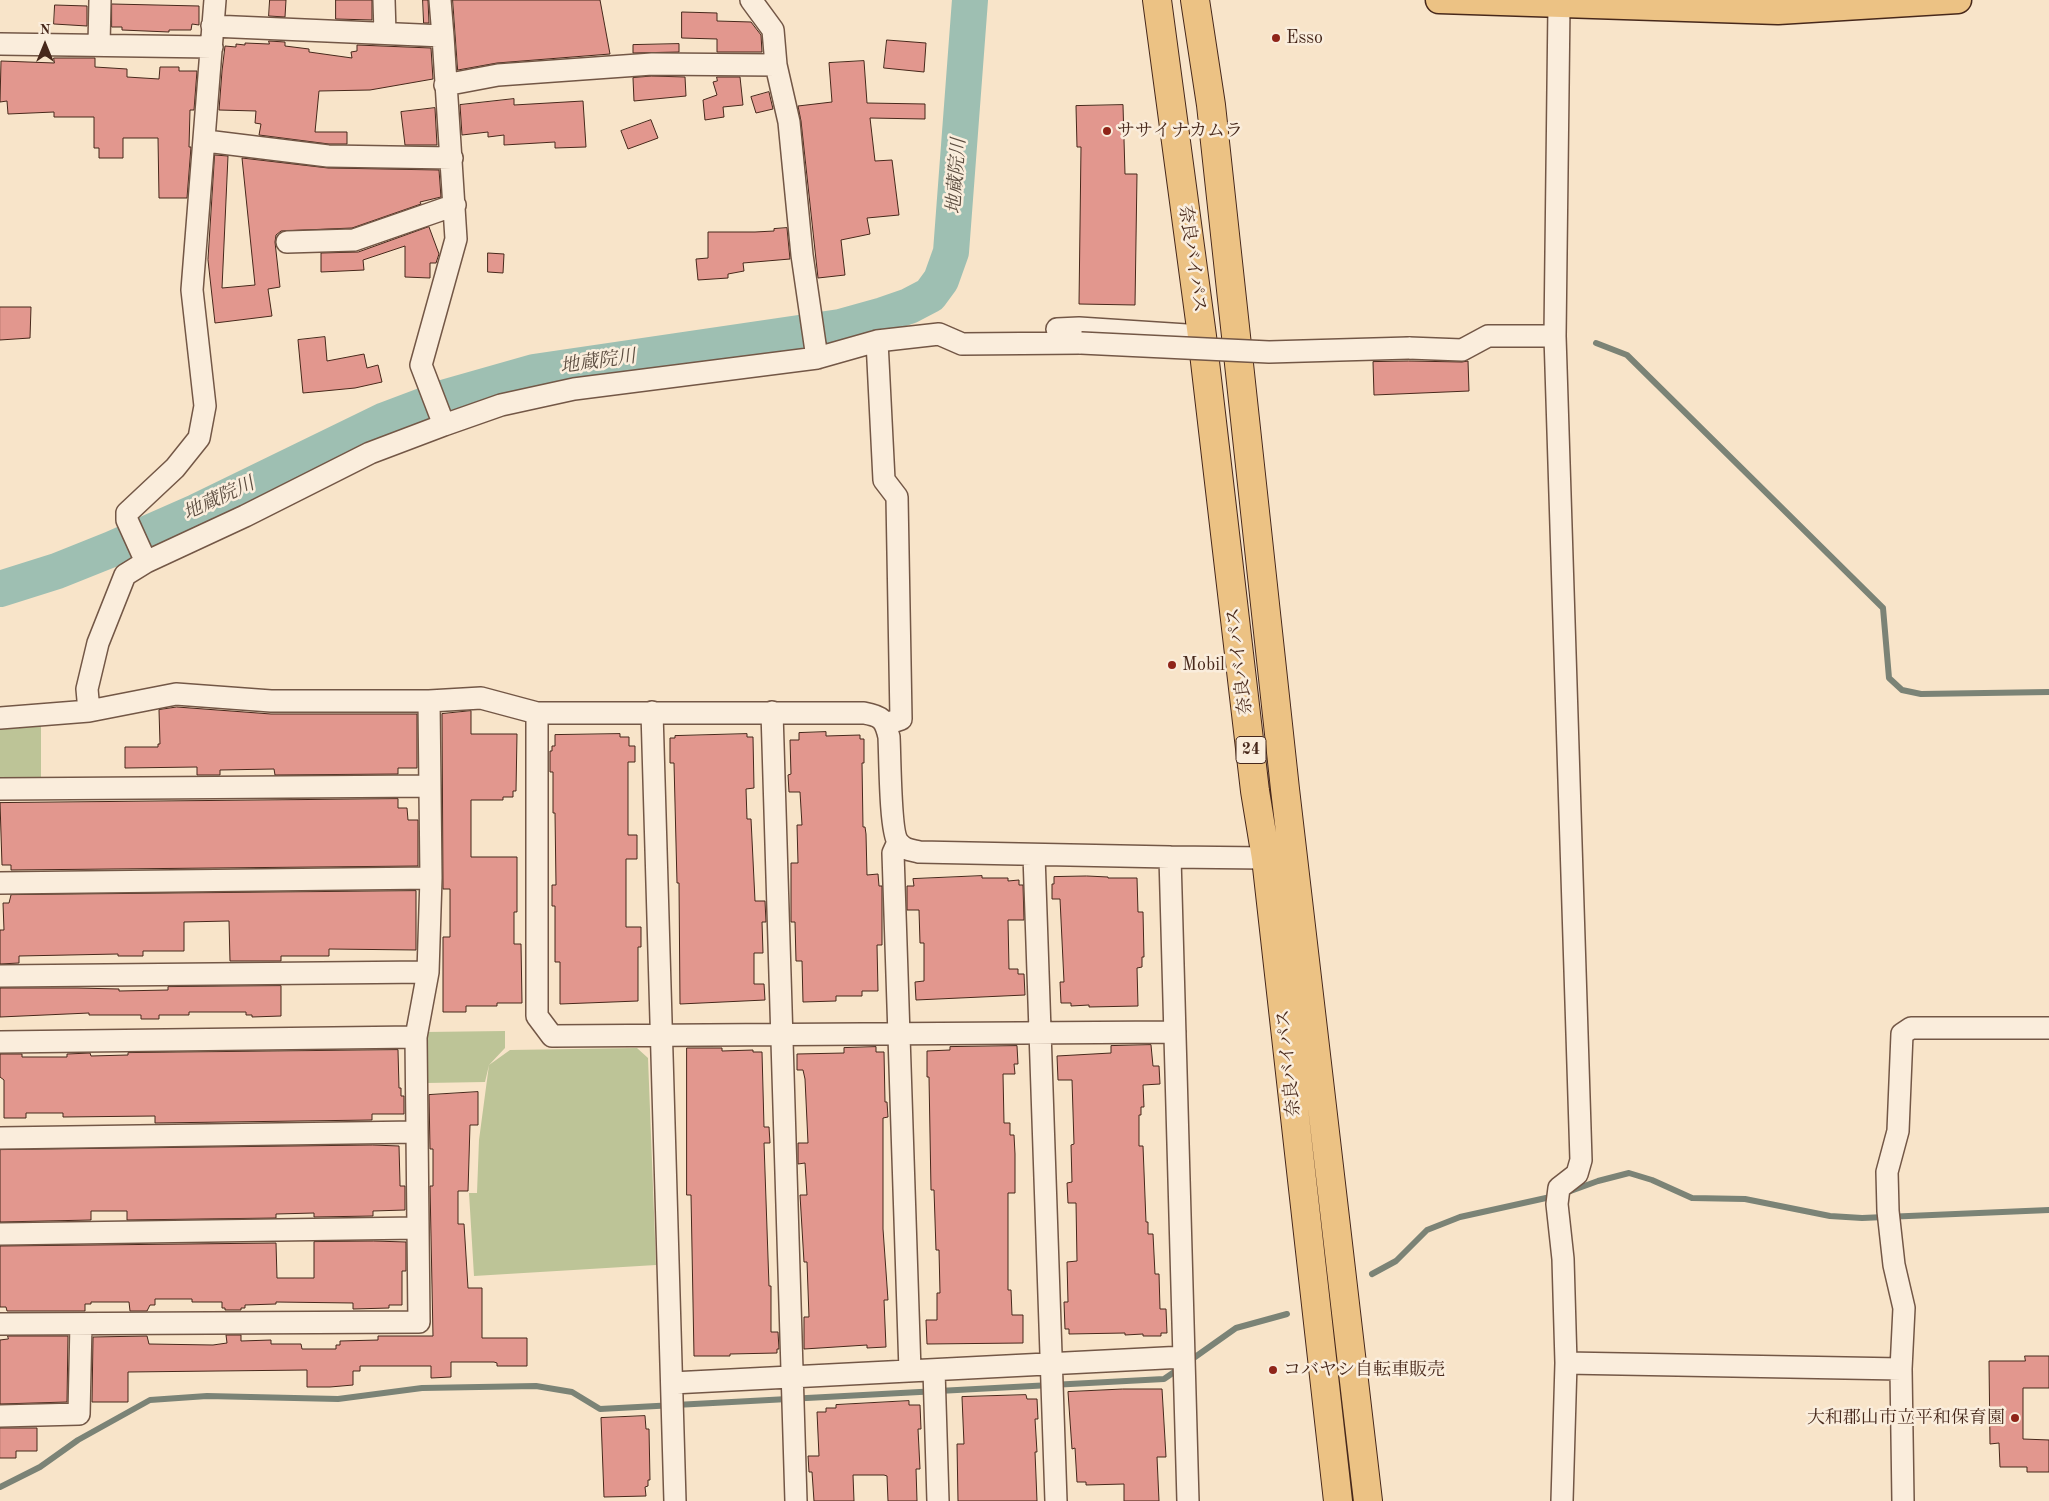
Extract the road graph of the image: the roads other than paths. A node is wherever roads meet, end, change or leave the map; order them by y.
1 (100, 0) edge
2 (215, 0) edge
3 (384, 0) edge
4 (440, 0) edge
5 (751, 0) edge
6 (1157, 0) edge
7 (1195, 0) edge
8 (1439, 0) edge
9 (1958, 0) edge
10 (1912, 2) edge
11 (1559, 5) junction
12 (385, 33) junction
13 (443, 36) junction
14 (212, 37) junction
15 (0, 44) edge
16 (98, 45) junction
17 (776, 65) junction
18 (444, 84) junction
19 (206, 141) junction
20 (452, 158) junction
21 (455, 205) junction
22 (287, 242) dead end
23 (939, 334) junction
24 (1202, 336) junction
25 (1555, 336) junction
26 (877, 341) junction
27 (816, 353) junction
28 (443, 422) junction
29 (143, 557) junction
30 (429, 701) junction
31 (89, 711) junction
32 (652, 712) junction
33 (772, 712) junction
34 (536, 713) junction
35 (0, 718) edge
36 (886, 724) junction
37 (430, 786) junction
38 (0, 789) edge
39 (898, 842) junction
40 (1034, 855) junction
41 (1170, 857) junction
42 (1266, 858) junction
43 (431, 878) junction
44 (0, 883) edge
45 (428, 972) junction
46 (0, 976) edge
47 (2049, 1028) edge
48 (1175, 1032) junction
49 (1040, 1033) junction
50 (900, 1034) junction
51 (416, 1036) junction
52 (661, 1036) junction
53 (782, 1036) junction
54 (0, 1042) edge
55 (416, 1132) junction
56 (0, 1138) edge
57 (417, 1228) junction
58 (0, 1234) edge
59 (0, 1324) edge
60 (81, 1324) junction
61 (1184, 1357) junction
62 (1566, 1363) junction
63 (1051, 1364) junction
64 (1902, 1369) junction
65 (934, 1370) junction
66 (910, 1371) junction
67 (793, 1378) junction
68 (672, 1383) junction
69 (0, 1416) edge
70 (675, 1501) edge
71 (796, 1501) edge
72 (938, 1501) edge
73 (1056, 1501) edge
74 (1188, 1501) edge
75 (1338, 1501) edge
76 (1368, 1501) edge
77 (1562, 1501) edge
78 (1903, 1501) edge

1 - 16 street
2 - 14 street
3 - 12 street
4 - 13 street
5 - 17 street
6 - 24 highway, 奈良バイパス / 24
7 - 76 highway, 奈良バイパス / 24
8 - 11 main road
9 - 10 main road
10 - 11 main road
11 - 25 street
12 - 13 street
12 - 14 street
13 - 18 street
14 - 16 street
14 - 19 street
15 - 16 street
17 - 18 street
17 - 27 street
18 - 20 street
19 - 20 street
19 - 29 street
20 - 21 street
21 - 22 street
21 - 28 street
23 - 24 street
23 - 25 street, bridge
23 - 26 street
24 - 42 highway, 奈良バイパス / 24
25 - 62 street
26 - 27 street
26 - 36 street
27 - 28 street
28 - 29 street
29 - 31 street
30 - 31 street
30 - 34 street
30 - 37 street
31 - 35 street
32 - 33 street
32 - 34 street
32 - 52 street
33 - 36 street
33 - 53 street
34 - 52 street
36 - 39 street
37 - 38 street
37 - 43 street
39 - 40 street
39 - 50 street
40 - 41 street
40 - 49 street
41 - 42 street
41 - 48 street
42 - 75 highway, 奈良バイパス / 24
43 - 44 street
43 - 45 street
45 - 46 street
45 - 51 street
47 - 64 street
48 - 49 street
48 - 61 street
49 - 50 street
49 - 63 street
50 - 53 street
50 - 66 street
51 - 54 street
51 - 55 street
52 - 53 street
52 - 68 street
53 - 67 street
55 - 56 street
55 - 57 street
57 - 58 street
57 - 60 street
59 - 60 street
60 - 69 street
61 - 63 street
61 - 74 street
62 - 64 street
62 - 77 street
63 - 65 street
63 - 73 street
64 - 78 street
65 - 66 street
65 - 72 street
66 - 67 street
67 - 68 street
67 - 71 street
68 - 70 street

